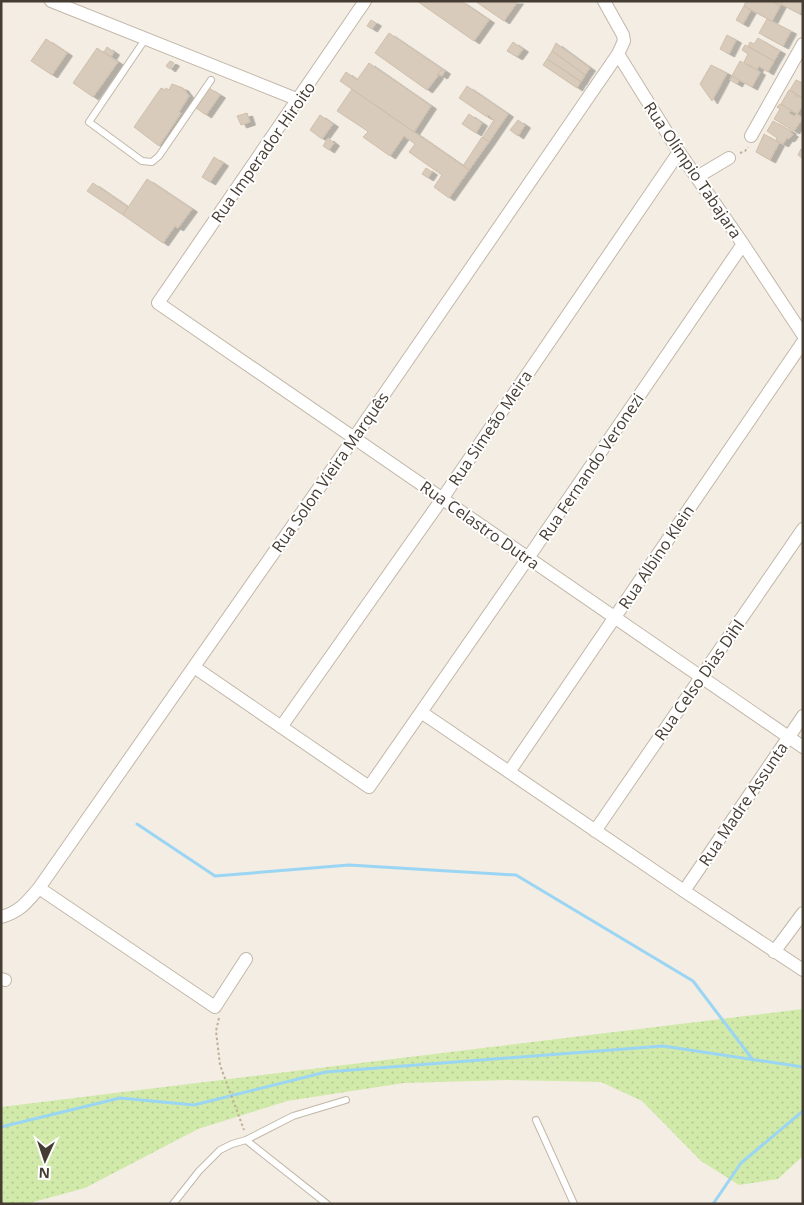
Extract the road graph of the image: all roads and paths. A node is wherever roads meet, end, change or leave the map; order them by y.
1 (51, 1) edge
2 (366, 1) edge
3 (604, 1) edge
4 (146, 38) junction
5 (803, 44) edge
6 (618, 54) junction
7 (211, 80) dead end
8 (299, 100) junction
9 (751, 136) joint
10 (679, 152) junction
11 (729, 158) joint
12 (697, 177) junction
13 (743, 244) junction
14 (158, 303) joint
15 (803, 336) edge
16 (803, 342) edge
17 (354, 438) junction
18 (442, 499) junction
19 (803, 529) edge
20 (528, 558) junction
21 (615, 618) junction
22 (194, 667) junction
23 (701, 677) junction
24 (421, 712) junction
25 (803, 716) edge
26 (281, 727) junction
27 (788, 737) junction
28 (803, 747) edge
29 (508, 772) junction
30 (595, 831) junction
31 (40, 888) junction
32 (684, 891) junction
33 (803, 914) edge
34 (1, 917) edge
35 (774, 952) junction
36 (246, 959) dead end
37 (803, 970) edge
38 (220, 1016) dead end
39 (346, 1100) dead end
40 (536, 1120) dead end
41 (246, 1140) junction
42 (174, 1204) edge
43 (327, 1204) edge
44 (574, 1204) edge

1 - 4 street
2 - 8 street, Rua Imperador Hiroito
3 - 6 street
4 - 7 lane
4 - 8 street
5 - 9 street
6 - 10 street, Rua Olímpio Tabajara
6 - 17 street, Rua Solon Vieira Marquês
8 - 14 street, Rua Imperador Hiroito
9 - 11 path
10 - 12 street, Rua Olímpio Tabajara
10 - 18 street, Rua Simeão Meira
11 - 12 street
12 - 13 street, Rua Olímpio Tabajara
13 - 15 street, Rua Olímpio Tabajara
13 - 20 street, Rua Fernando Veronezi
14 - 17 street, Rua Celastro Dutra
16 - 21 street, Rua Albino Klein
17 - 18 street, Rua Celastro Dutra
17 - 22 street, Rua Solon Vieira Marquês
18 - 20 street, Rua Celastro Dutra
18 - 26 street, Rua Simeão Meira
19 - 23 street, Rua Celso Dias Dihl
20 - 21 street, Rua Celastro Dutra
20 - 24 street, Rua Fernando Veronezi
21 - 23 street, Rua Celastro Dutra
21 - 29 street, Rua Albino Klein
22 - 26 street
22 - 31 street, Rua Solon Vieira Marquês
23 - 27 street, Rua Celastro Dutra
23 - 30 street, Rua Celso Dias Dihl
24 - 26 street, Rua Fernando Veronezi
24 - 29 street
25 - 27 street, Rua Madre Assunta
27 - 28 street, Rua Celastro Dutra
27 - 32 street, Rua Madre Assunta
29 - 30 street
30 - 32 street
31 - 34 street, Rua Solon Vieira Marquês
31 - 36 street
32 - 35 street
33 - 35 street
35 - 37 street
38 - 41 path
39 - 41 lane
40 - 44 lane
41 - 42 lane
41 - 43 lane

